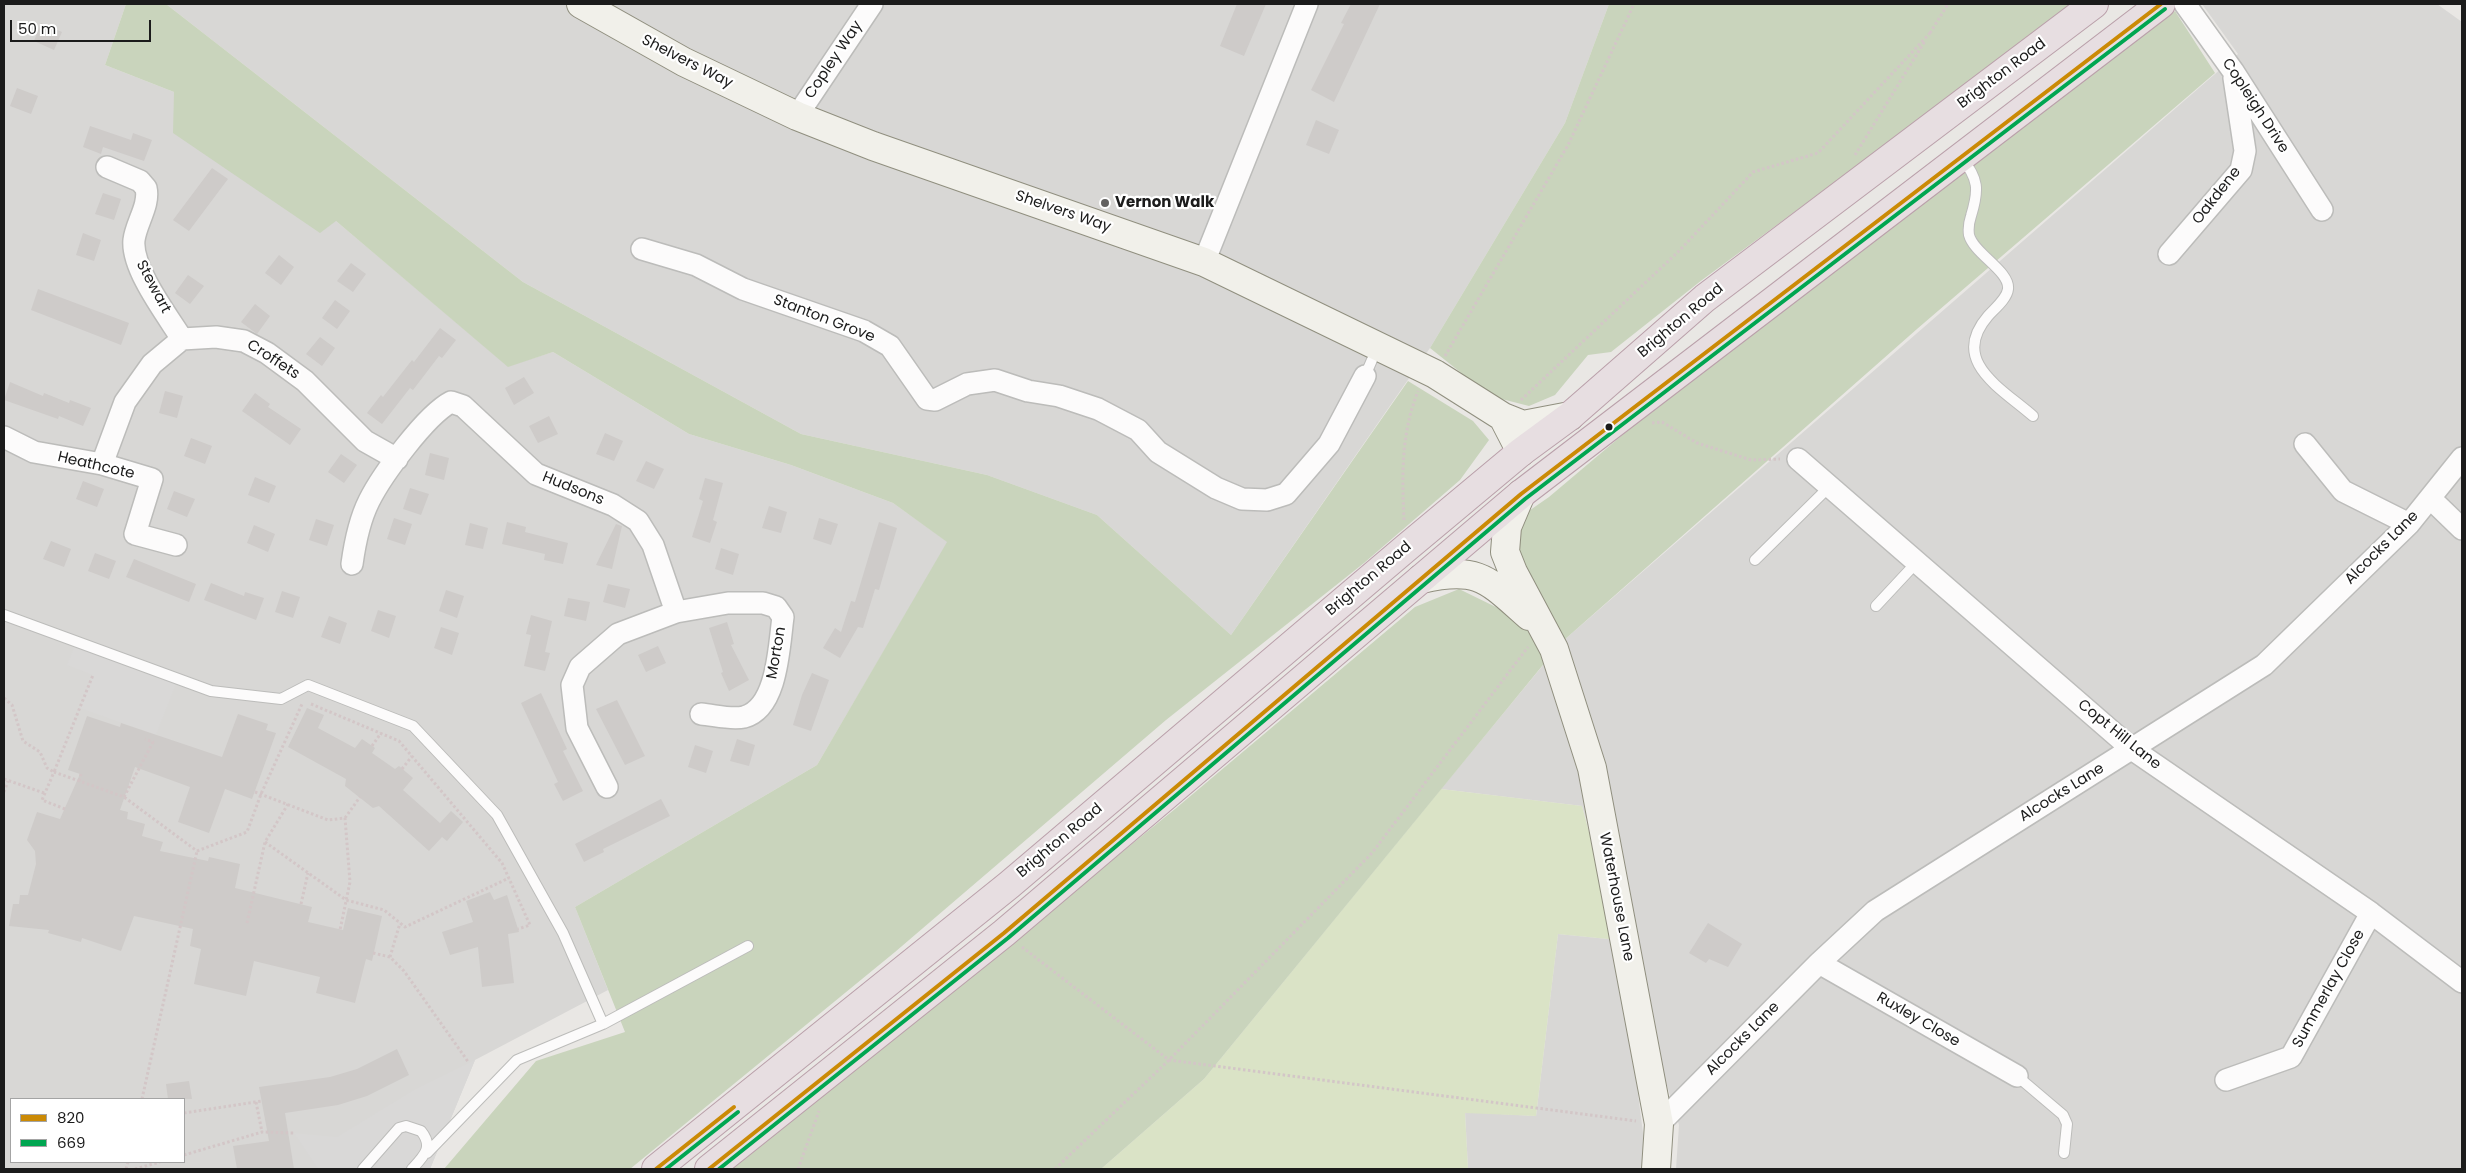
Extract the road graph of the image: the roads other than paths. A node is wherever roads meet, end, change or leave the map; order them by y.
1 (581, 4) edge
2 (872, 4) edge
3 (1307, 4) edge
4 (2094, 4) edge
5 (2161, 4) edge
6 (2185, 4) edge
7 (2233, 71) junction
8 (797, 116) junction
9 (1961, 156) junction
10 (107, 167) dead end
11 (2322, 210) dead end
12 (642, 249) dead end
13 (2169, 254) dead end
14 (1204, 262) junction
15 (182, 339) junction
16 (1378, 346) junction
17 (1365, 376) joint
18 (1570, 416) junction
19 (2033, 416) dead end
20 (1503, 417) junction
21 (1603, 432) junction
22 (4, 437) edge
23 (2305, 444) dead end
24 (1521, 452) junction
25 (2462, 458) edge
26 (397, 459) junction
27 (1798, 459) road end
28 (102, 464) junction
29 (1830, 486) junction
30 (1521, 494) junction
31 (2431, 499) junction
32 (2409, 524) junction
33 (2462, 529) edge
34 (176, 544) dead end
35 (1755, 560) dead end
36 (1917, 562) junction
37 (352, 564) dead end
38 (1421, 579) junction
39 (1876, 606) dead end
40 (676, 612) junction
41 (4, 615) edge
42 (1545, 631) junction
43 (701, 714) dead end
44 (2132, 749) junction
45 (606, 787) dead end
46 (2371, 913) junction
47 (748, 946) dead end
48 (1819, 963) junction
49 (2462, 982) edge
50 (603, 1024) junction
51 (2017, 1076) joint
52 (2226, 1080) dead end
53 (1659, 1124) junction
54 (427, 1153) junction
55 (2064, 1153) dead end
56 (363, 1169) edge
57 (412, 1169) edge
58 (656, 1169) edge
59 (708, 1169) edge
60 (1656, 1169) edge

1 - 8 street, Shelvers Way
2 - 8 street, Copley Way
3 - 14 street
4 - 18 highway, Brighton Road
5 - 9 highway
6 - 7 street, Copleigh Drive
7 - 11 street, Copleigh Drive
7 - 13 street, Oakdene
8 - 14 street, Shelvers Way
9 - 19 lane
9 - 21 highway
10 - 15 street, Stewart
12 - 17 street, Stanton Grove
14 - 16 street, Shelvers Way
15 - 26 street, Croffets
15 - 28 street
16 - 17 lane
16 - 20 street, Shelvers Way
18 - 20 street, Shelvers Way
18 - 24 highway, Brighton Road
20 - 24 street
21 - 24 highway
21 - 30 highway
22 - 28 street, Heathcote
23 - 32 street
24 - 58 highway, Brighton Road
25 - 31 street, Alcocks Lane
26 - 37 street, Hudsons
26 - 40 street, Hudsons
27 - 29 street, Copt Hill Lane
28 - 34 street, Heathcote
29 - 35 lane
29 - 36 street, Copt Hill Lane
30 - 38 highway
30 - 42 street, Waterhouse Lane
31 - 32 street, Alcocks Lane
31 - 33 street
32 - 44 street, Alcocks Lane
36 - 39 lane
36 - 44 street, Copt Hill Lane
38 - 42 street, Waterhouse Lane
38 - 59 highway
40 - 43 street, Morton
40 - 45 street, Morton
41 - 50 lane
42 - 53 street, Waterhouse Lane
44 - 46 street, Copt Hill Lane
44 - 48 street, Alcocks Lane
46 - 49 street, Copt Hill Lane
46 - 52 street, Summerlay Close
47 - 50 lane
48 - 51 street, Ruxley Close
48 - 53 street, Alcocks Lane
50 - 54 lane
51 - 55 lane
53 - 60 street, Waterhouse Lane
54 - 56 lane
54 - 57 lane

